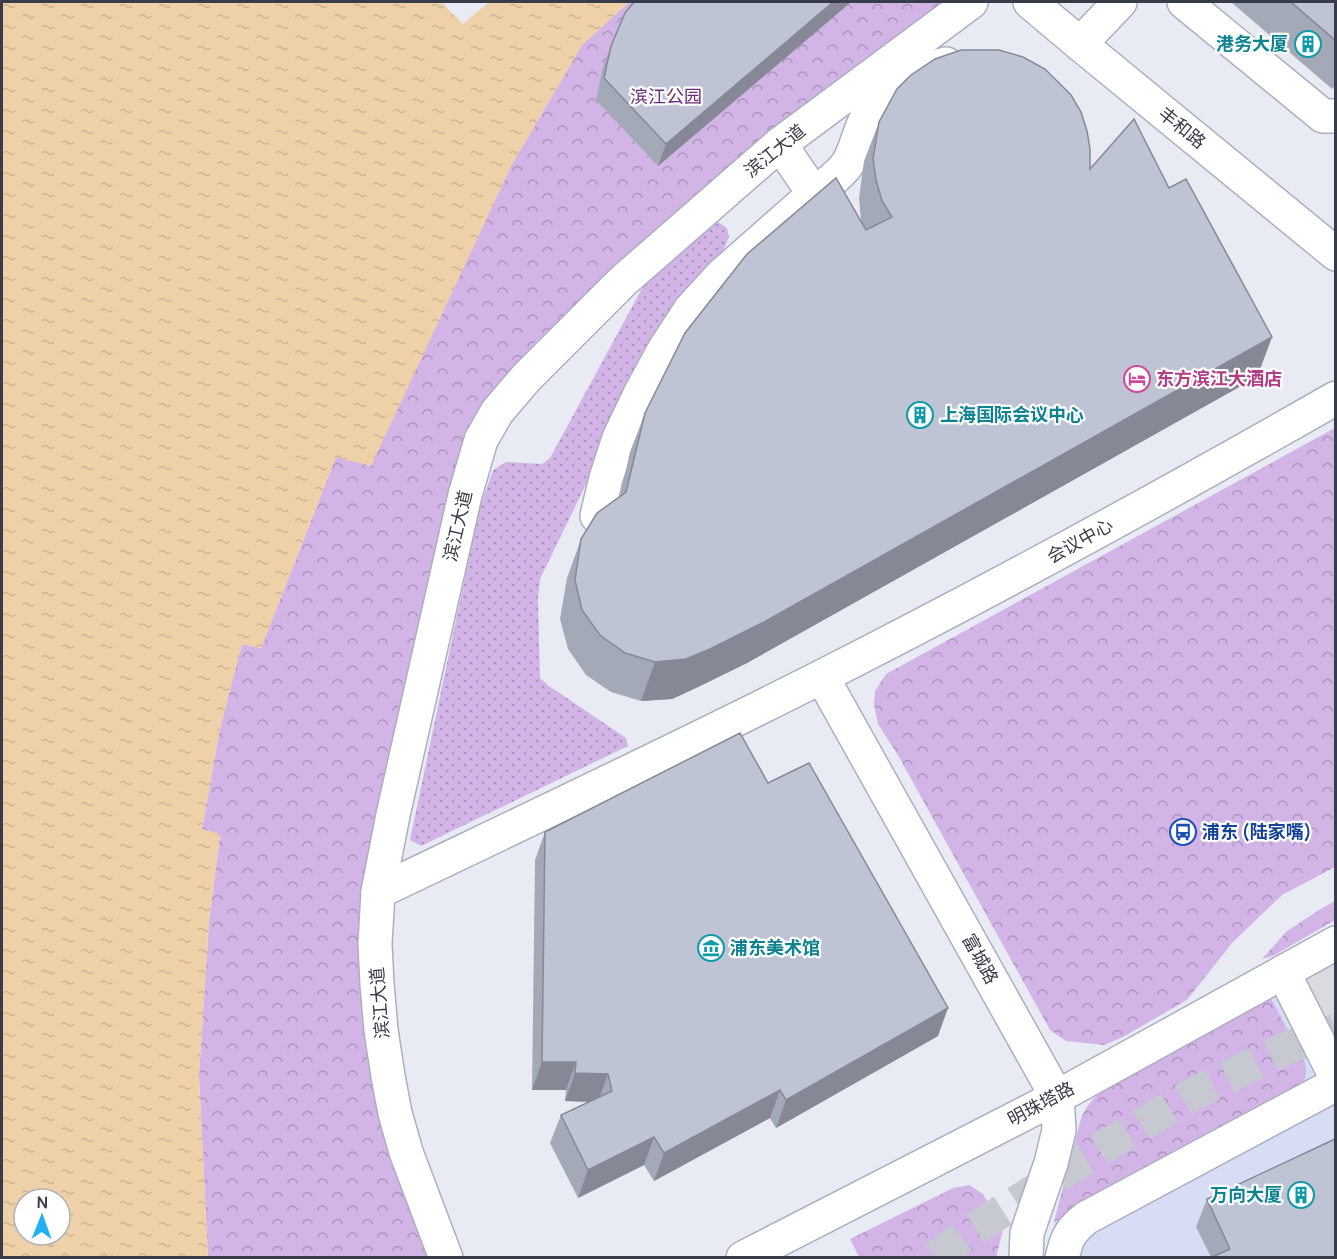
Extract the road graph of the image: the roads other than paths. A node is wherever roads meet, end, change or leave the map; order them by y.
1 (971, 2) edge
2 (1030, 2) edge
3 (1120, 2) edge
4 (1184, 2) edge
5 (1080, 44) junction
6 (979, 63) edge
7 (1335, 116) edge
8 (780, 144) junction
9 (814, 195) junction
10 (1335, 254) edge
11 (1335, 398) edge
12 (597, 516) edge
13 (822, 677) junction
14 (378, 892) junction
15 (1335, 943) edge
16 (1283, 972) junction
17 (1335, 1077) edge
18 (1335, 1084) edge
19 (1057, 1097) junction
20 (446, 1257) edge
21 (743, 1257) edge
22 (1026, 1257) edge
23 (1062, 1257) edge

1 - 8 street, 滨江大道
2 - 5 street, 丰和路
3 - 5 street
4 - 7 street
5 - 10 street, 丰和路
6 - 9 street
8 - 9 street
8 - 14 street, 滨江大道
9 - 12 street
11 - 13 street, 会议中心
13 - 14 street, 会议中心
13 - 19 street, 富城路
14 - 20 street, 滨江大道
15 - 16 street, 明珠塔路
16 - 17 street
16 - 19 street, 明珠塔路
18 - 23 street
19 - 21 street, 明珠塔路
19 - 22 street, 富城路

